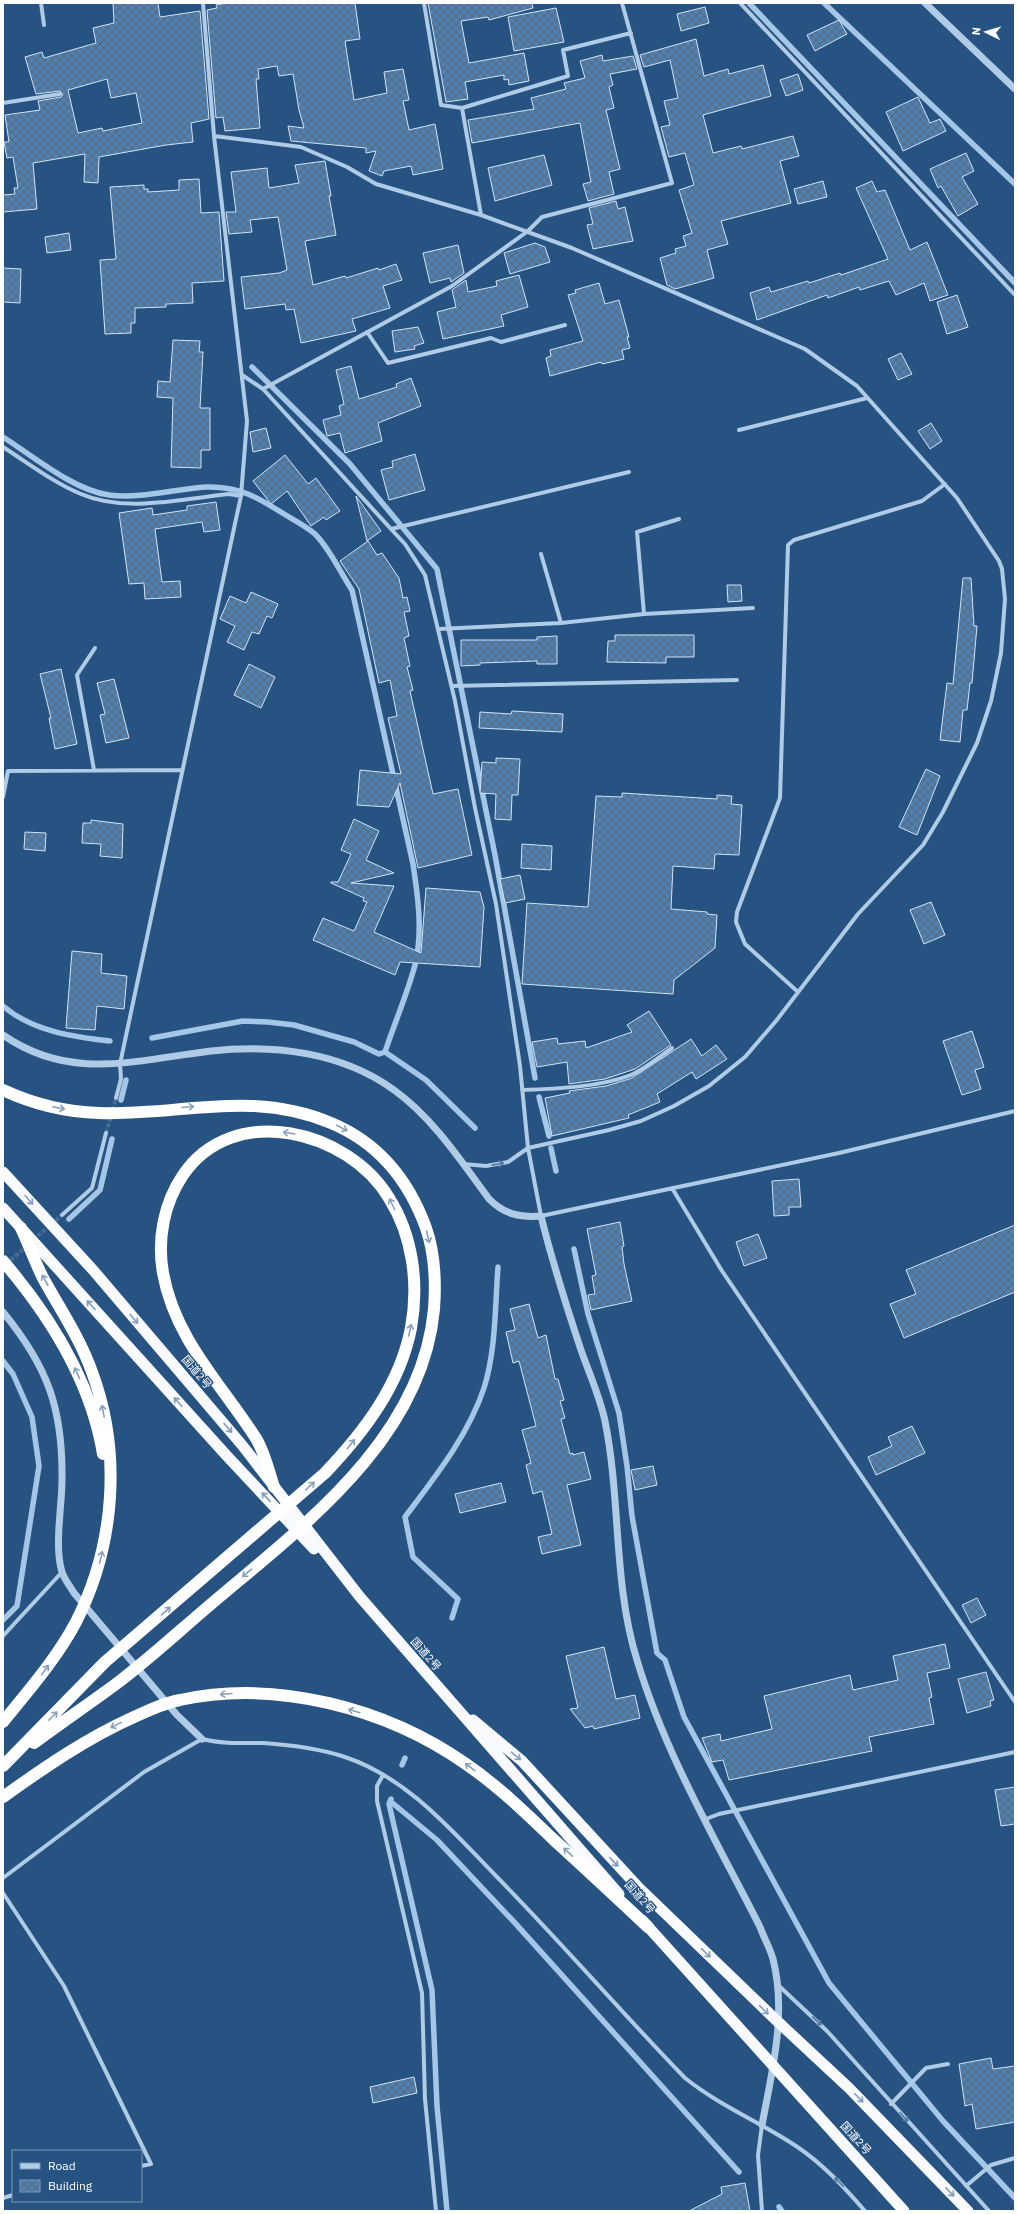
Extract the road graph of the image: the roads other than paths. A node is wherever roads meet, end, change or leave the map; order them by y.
1 (41, 3) edge
2 (203, 3) edge
3 (424, 3) edge
4 (622, 3) edge
5 (740, 3) edge
6 (925, 3) edge
7 (44, 25) dead end
8 (631, 33) junction
9 (1015, 89) edge
10 (60, 94) dead end
11 (3, 103) edge
12 (462, 108) junction
13 (214, 136) junction
14 (481, 215) junction
15 (528, 231) junction
16 (1015, 295) edge
17 (565, 325) dead end
18 (367, 332) junction
19 (242, 375) junction
20 (264, 388) junction
21 (867, 398) junction
22 (739, 430) dead end
23 (3, 447) edge
24 (629, 472) dead end
25 (945, 484) junction
26 (241, 495) junction
27 (679, 519) dead end
28 (391, 529) junction
29 (541, 554) dead end
30 (753, 608) dead end
31 (644, 614) junction
32 (561, 623) junction
33 (439, 629) junction
34 (95, 648) dead end
35 (737, 680) dead end
36 (452, 686) junction
37 (94, 770) junction
38 (182, 770) junction
39 (3, 797) edge
40 (798, 992) junction
41 (3, 1035) edge
42 (672, 1048) dead end
43 (120, 1064) junction
44 (3, 1089) edge
45 (522, 1090) junction
46 (116, 1098) tunnel mouth
47 (1015, 1111) edge
48 (106, 1134) tunnel mouth
49 (528, 1148) junction
50 (463, 1164) junction
51 (3, 1172) edge
52 (672, 1188) junction
53 (3, 1208) edge
54 (62, 1215) tunnel mouth
55 (540, 1216) junction
56 (22, 1228) junction
57 (3, 1261) edge
58 (3, 1312) edge
59 (274, 1487) junction
60 (110, 1505) junction
61 (62, 1572) junction
62 (360, 1597) junction
63 (3, 1636) edge
64 (444, 1695) junction
65 (1015, 1702) edge
66 (3, 1722) edge
67 (202, 1739) junction
68 (1015, 1752) edge
69 (4, 1765) edge
70 (383, 1775) junction
71 (3, 1797) edge
72 (706, 1819) junction
73 (3, 1878) edge
74 (3, 1893) edge
75 (648, 1926) junction
76 (778, 1985) junction
77 (948, 2064) dead end
78 (891, 2104) junction
79 (762, 2125) junction
80 (1015, 2158) edge
81 (142, 2166) edge
82 (966, 2186) junction
83 (436, 2211) edge
84 (762, 2211) edge
85 (865, 2211) edge
86 (904, 2211) edge
87 (968, 2211) edge
88 (989, 2211) edge

1 - 7 street
2 - 13 street
3 - 12 street
4 - 8 street
5 - 16 street
6 - 9 street
8 - 12 street
8 - 15 street
10 - 11 street
12 - 14 street
13 - 14 street
13 - 19 street
14 - 15 street
15 - 18 street
15 - 21 street
17 - 18 street
18 - 20 street
19 - 20 street
19 - 26 street
20 - 28 street
21 - 22 street
21 - 25 street
23 - 26 street
24 - 28 street
25 - 40 street
25 - 40 street
26 - 38 street
27 - 31 street
28 - 33 street
29 - 32 street
30 - 31 street
31 - 32 street
32 - 33 street
33 - 36 street
34 - 37 street
35 - 36 street
36 - 45 street
37 - 38 street
37 - 39 street
38 - 43 street
40 - 49 street
41 - 43 street
42 - 45 street
43 - 46 street
43 - 50 street
44 -> 69 highway
45 - 49 street
47 - 52 street
48 - 54 street
50 -> 49 street
49 - 55 street
50 - 55 street
51 -> 59 highway, 国道2号
52 - 55 street
52 - 65 street
53 - 56 highway, 国道2号
55 - 72 street
60 -> 56 highway
62 -> 56 highway, 国道2号
60 -> 57 highway
58 - 61 street
59 - 62 highway, 国道2号
69 -> 59 highway
66 -> 60 highway
61 - 63 street
61 - 67 street
62 - 64 highway, 国道2号
64 - 75 highway, 国道2号
64 -> 87 highway
67 - 70 street
67 - 73 street
68 - 72 street
70 - 79 street
70 - 83 street
75 -> 71 highway
72 - 76 street
74 - 81 street
75 - 86 highway, 国道2号
76 -> 78 street
76 - 79 street
77 - 78 street
78 -> 82 street
79 - 84 street
85 -> 79 street
80 - 82 street
82 - 88 street

